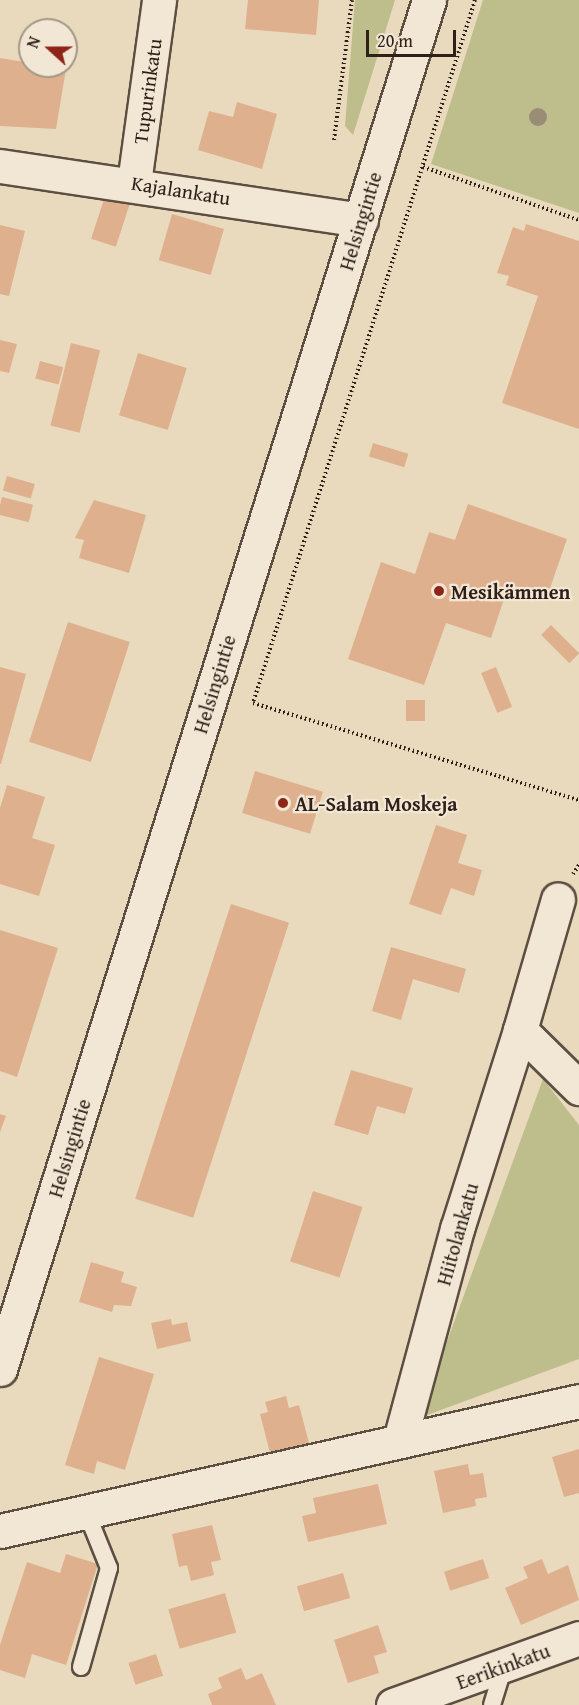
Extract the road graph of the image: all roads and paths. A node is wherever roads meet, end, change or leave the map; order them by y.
1 (159, 0) edge
2 (352, 0) edge
3 (429, 0) edge
4 (475, 0) edge
5 (334, 140) dead end
6 (0, 166) edge
7 (423, 167) junction
8 (134, 183) junction
9 (361, 220) junction
10 (579, 220) edge
11 (579, 800) edge
12 (558, 899) dead end
13 (520, 1030) junction
14 (579, 1088) edge
15 (0, 1369) edge
16 (579, 1401) edge
17 (400, 1440) junction
18 (86, 1511) junction
19 (0, 1531) edge
20 (579, 1638) edge
21 (504, 1666) junction
22 (81, 1667) dead end
23 (393, 1705) edge
24 (492, 1705) edge

1 - 8 street, Tupurinkatu
2 - 5 path
3 - 9 street, Helsingintie
4 - 7 path
6 - 8 street, Kajalankatu
7 - 10 path
7 - 11 path
8 - 9 street, Kajalankatu
9 - 15 street, Helsingintie
12 - 13 street, Hiitolankatu
13 - 14 street
13 - 17 street, Hiitolankatu
16 - 17 street
17 - 18 street
18 - 19 street
18 - 22 lane
20 - 21 street, Eerikinkatu
21 - 23 street, Eerikinkatu
21 - 24 lane

